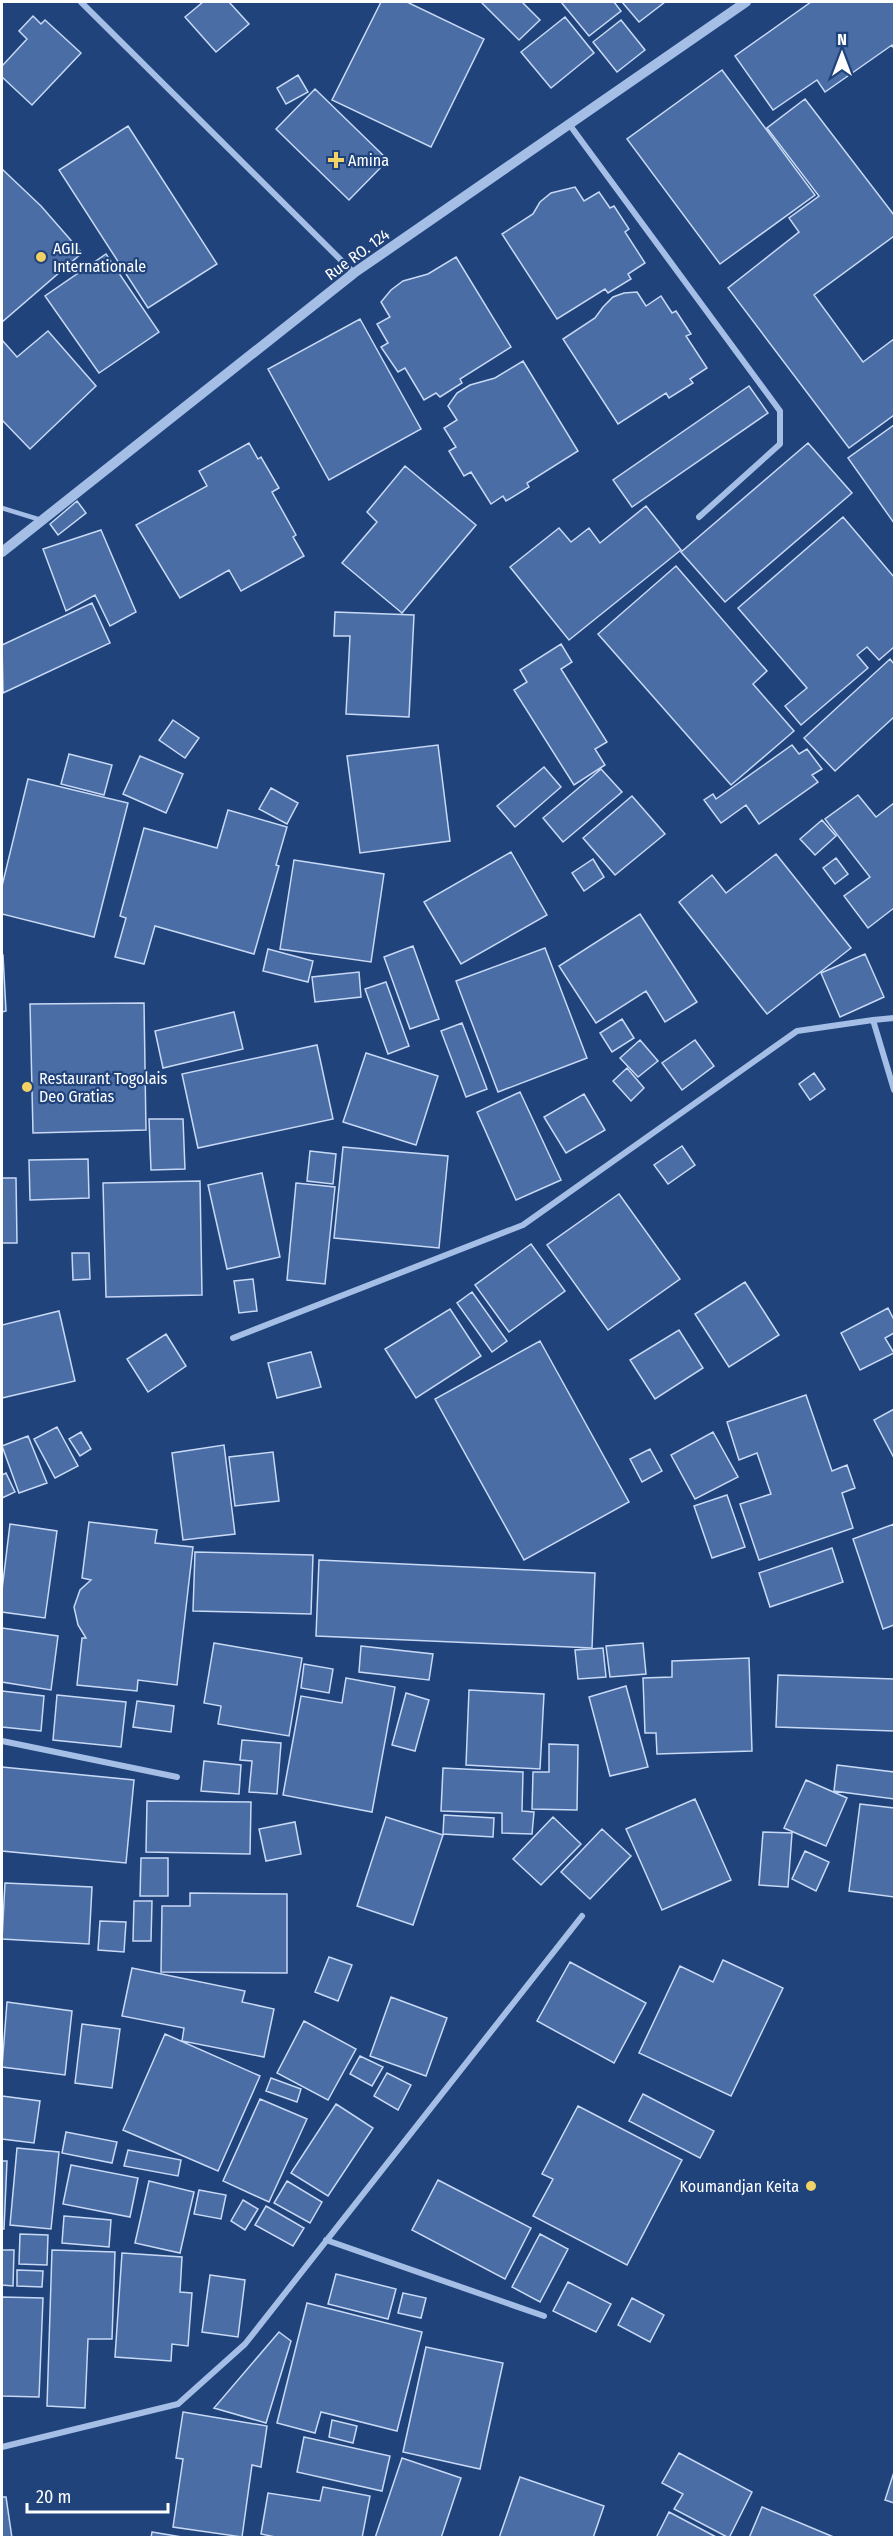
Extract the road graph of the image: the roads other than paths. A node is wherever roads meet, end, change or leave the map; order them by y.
1 (81, 2) edge
2 (746, 2) edge
3 (569, 124) junction
4 (354, 273) junction
5 (2, 508) edge
6 (699, 517) dead end
7 (41, 520) junction
8 (2, 552) edge
9 (894, 1018) edge
10 (873, 1020) junction
11 (894, 1090) edge
12 (233, 1338) dead end
13 (2, 1741) edge
14 (177, 1777) dead end
15 (582, 1916) dead end
16 (326, 2240) junction
17 (544, 2316) dead end
18 (2, 2447) edge

1 - 4 street
2 - 3 street, Rue RO. 124
3 - 4 street, Rue RO. 124
3 - 6 street
4 - 7 street, Rue RO. 124
5 - 7 lane
7 - 8 street, Rue RO. 124
9 - 10 street
10 - 11 street
10 - 12 street
13 - 14 street
15 - 16 street
16 - 17 street
16 - 18 street

